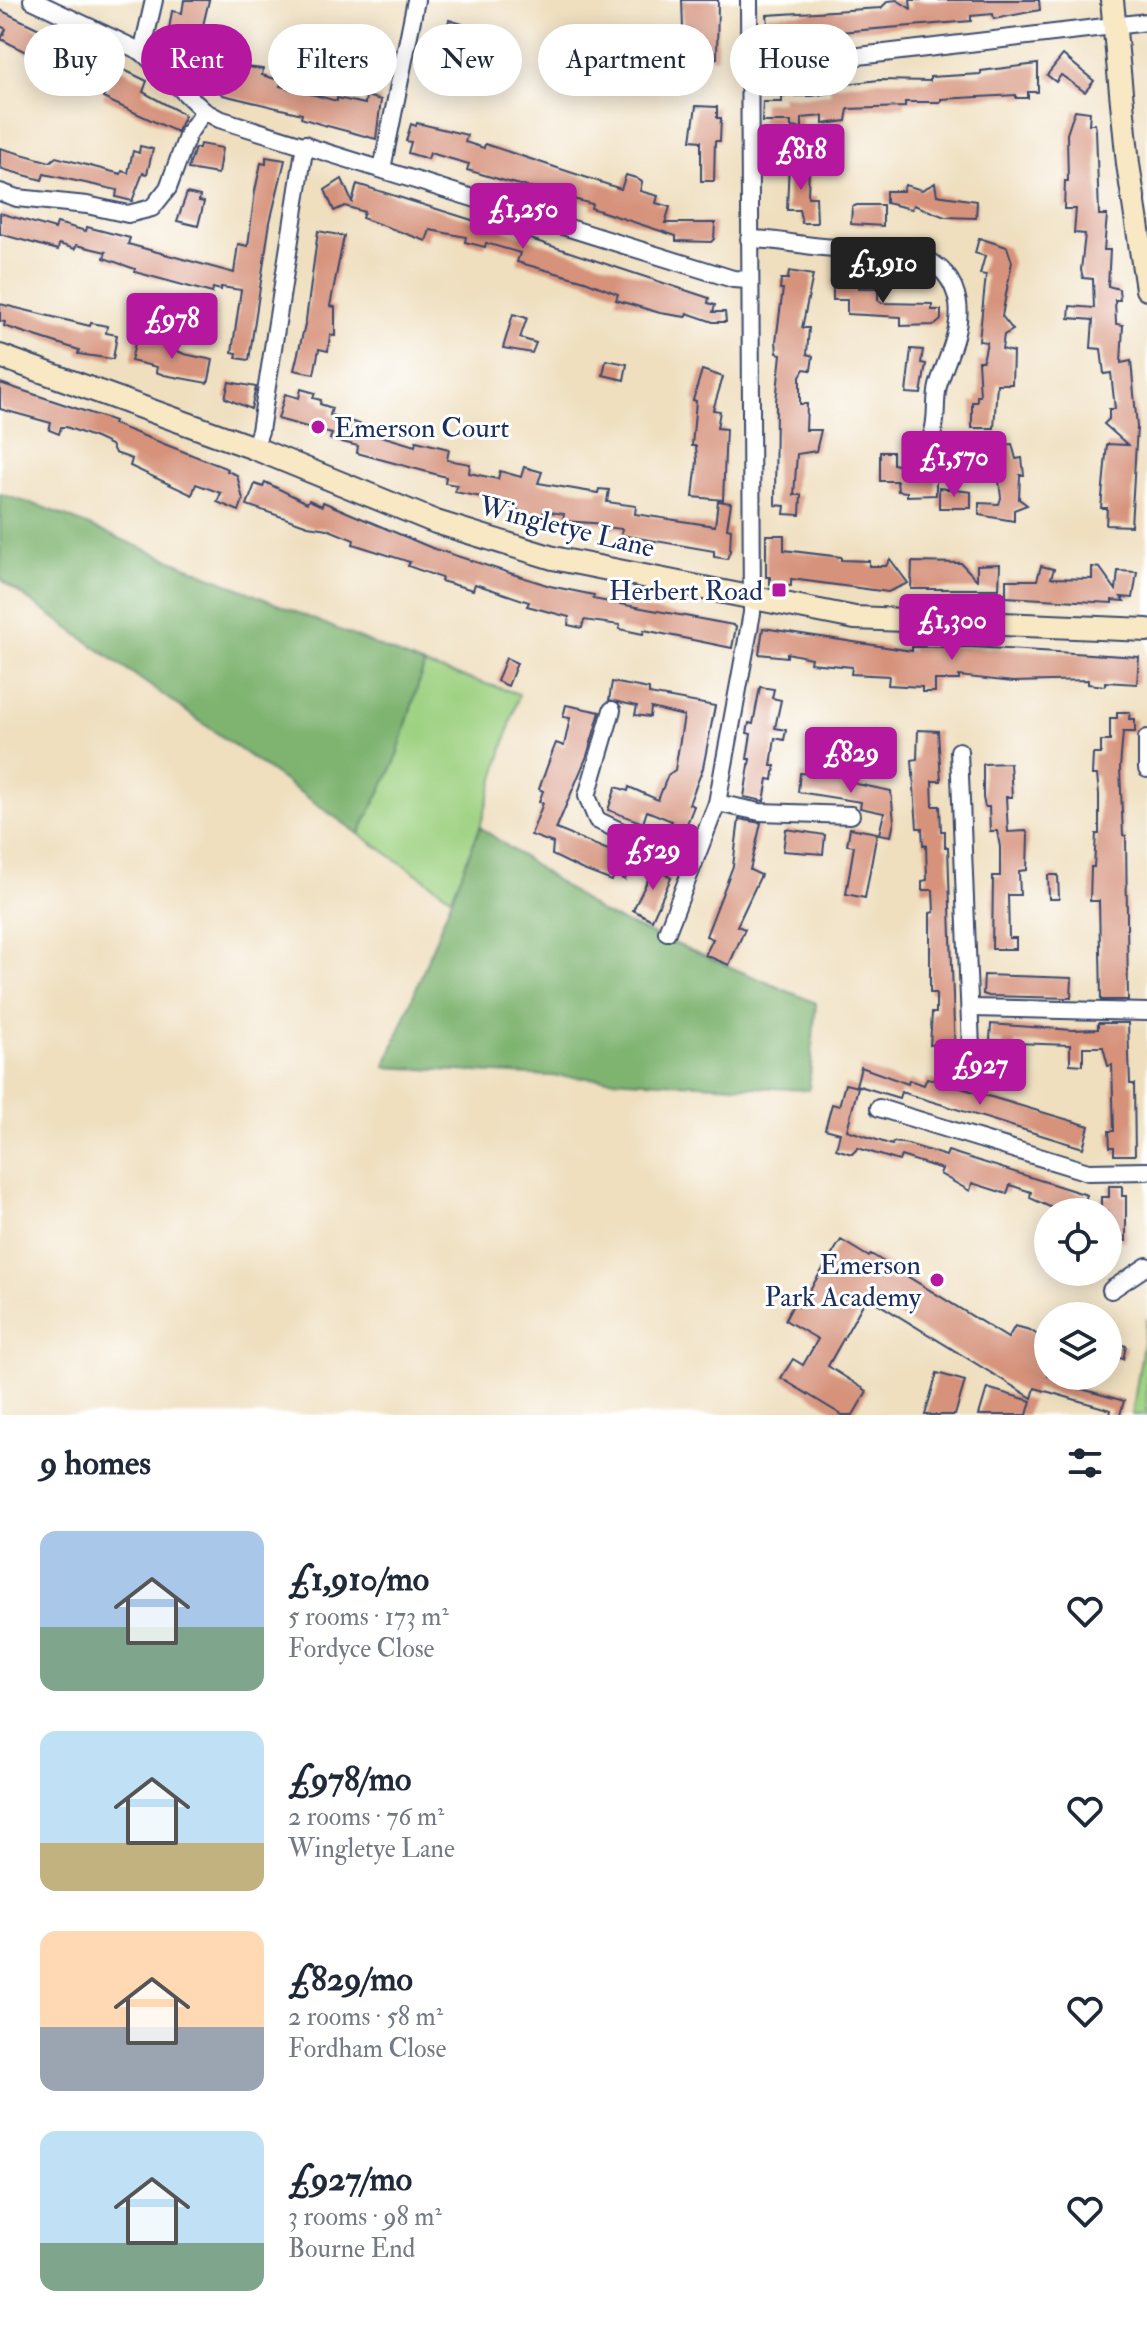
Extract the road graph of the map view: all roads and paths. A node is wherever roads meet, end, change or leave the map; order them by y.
1 (32, 0) edge
2 (154, 0) edge
3 (416, 0) edge
4 (749, 0) edge
5 (1112, 0) edge
6 (1147, 22) edge
7 (148, 24) edge
8 (749, 24) edge
9 (1112, 26) junction
10 (141, 52) edge
11 (858, 56) edge
12 (188, 96) edge
13 (749, 96) edge
14 (204, 111) junction
15 (305, 144) junction
16 (382, 169) junction
17 (0, 192) edge
18 (749, 239) junction
19 (749, 280) junction
20 (1147, 289) edge
21 (0, 356) edge
22 (932, 435) dead end
23 (254, 448) junction
24 (750, 597) junction
25 (1147, 630) edge
26 (612, 710) dead end
27 (1147, 738) edge
28 (959, 751) dead end
29 (1147, 769) edge
30 (717, 803) junction
31 (851, 815) dead end
32 (696, 855) junction
33 (667, 932) dead end
34 (971, 1008) junction
35 (1147, 1012) edge
36 (971, 1048) dead end
37 (879, 1108) dead end
38 (1147, 1171) edge
39 (1147, 1266) edge
40 (1111, 1290) dead end

1 - 10 street
2 - 7 street
3 - 16 street
4 - 8 street
5 - 9 street
6 - 9 street
9 - 11 street
9 - 20 street
12 - 14 street
13 - 18 street
14 - 15 street
14 - 17 street
15 - 16 street
15 - 23 street
16 - 19 street
18 - 19 street
18 - 22 street
19 - 24 street
21 - 23 street, Wingletye Lane
23 - 24 street, Wingletye Lane
24 - 25 street, Wingletye Lane
24 - 30 street
26 - 32 street
27 - 29 street
28 - 34 street
30 - 31 street
30 - 32 street
32 - 33 street
34 - 35 street
34 - 36 street
37 - 38 street
39 - 40 street

